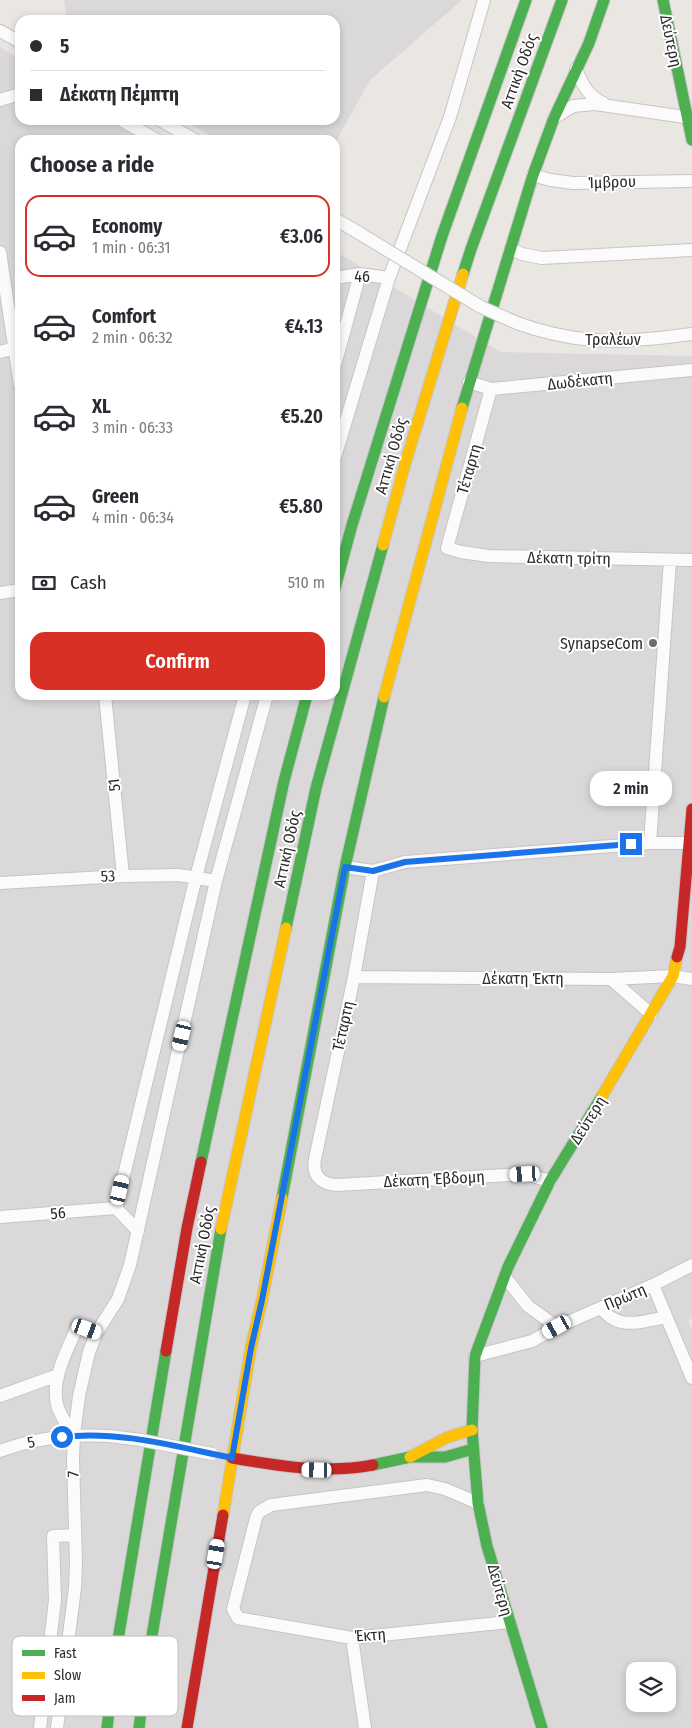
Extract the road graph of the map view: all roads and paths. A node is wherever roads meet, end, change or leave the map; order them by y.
1 (484, 0) edge
2 (526, 0) edge
3 (562, 0) edge
4 (604, 0) edge
5 (663, 0) edge
6 (0, 31) edge
7 (15, 39) edge
8 (576, 68) junction
9 (15, 96) edge
10 (0, 100) edge
11 (605, 104) junction
12 (689, 117) edge
13 (554, 118) junction
14 (130, 125) edge
15 (169, 125) edge
16 (149, 135) edge
17 (186, 135) edge
18 (692, 140) edge
19 (533, 175) junction
20 (692, 181) edge
21 (340, 222) edge
22 (511, 249) junction
23 (692, 250) edge
24 (0, 252) edge
25 (360, 274) junction
26 (340, 277) edge
27 (389, 278) junction
28 (15, 331) edge
29 (692, 334) edge
30 (15, 348) edge
31 (340, 348) edge
32 (0, 352) edge
33 (692, 370) edge
34 (469, 382) junction
35 (491, 389) junction
36 (340, 440) edge
37 (446, 548) joint
38 (670, 560) junction
39 (692, 560) edge
40 (340, 570) edge
41 (15, 591) edge
42 (0, 593) edge
43 (105, 700) edge
44 (244, 700) edge
45 (266, 700) edge
46 (305, 700) edge
47 (692, 809) edge
48 (650, 842) junction
49 (689, 844) junction
50 (345, 867) junction
51 (373, 871) junction
52 (122, 876) junction
53 (196, 878) junction
54 (216, 881) junction
55 (0, 883) edge
56 (692, 934) edge
57 (680, 947) junction
58 (673, 976) junction
59 (354, 977) junction
60 (611, 979) junction
61 (692, 979) edge
62 (651, 1014) junction
63 (319, 1179) joint
64 (550, 1181) junction
65 (116, 1208) junction
66 (0, 1218) edge
67 (138, 1230) junction
68 (692, 1265) edge
69 (505, 1277) junction
70 (652, 1285) junction
71 (600, 1308) junction
72 (666, 1317) junction
73 (557, 1327) junction
74 (97, 1332) junction
75 (475, 1356) junction
76 (58, 1375) junction
77 (692, 1378) edge
78 (0, 1396) edge
79 (472, 1430) junction
80 (74, 1435) junction
81 (473, 1449) junction
82 (0, 1451) edge
83 (410, 1457) junction
84 (232, 1458) junction
85 (478, 1503) junction
86 (75, 1534) junction
87 (509, 1622) junction
88 (51, 1636) edge
89 (70, 1636) edge
90 (119, 1636) edge
91 (152, 1636) edge
92 (352, 1638) junction
93 (187, 1728) edge
94 (365, 1728) edge
95 (542, 1728) edge

1 - 27 street
2 - 40 main road, Αττική Οδός
3 - 91 main road, Αττική Οδός
4 - 8 main road
5 - 12 main road, Δεύτερη
6 - 7 street
8 - 11 street
8 - 13 main road
9 - 10 street
11 - 12 street
11 - 13 street
12 - 18 main road, Δεύτερη
13 - 19 main road
14 - 16 street
15 - 17 street
19 - 20 street, Ίμβρου
19 - 22 main road
21 - 29 street, Τραλέων, bridge
22 - 23 street
22 - 34 main road
24 - 28 street
25 - 26 street, 46
25 - 27 street, 46
25 - 31 street
27 - 36 street
30 - 32 street
33 - 35 street, Δωδέκατη
34 - 35 street, Δωδέκατη
34 - 50 main road
35 - 37 street, Τέταρτη
37 - 38 street, Δέκατη τρίτη
38 - 39 street, Δέκατη τρίτη
38 - 48 street
41 - 42 street
43 - 52 street, 51
44 - 53 street
45 - 54 street, 7
46 - 90 main road, Αττική Οδός
47 - 49 main road, Δεύτερη
48 - 49 street
48 - 51 street
49 - 57 main road, Δεύτερη
50 - 51 street
50 - 84 main road
51 - 59 street, Τέταρτη
52 - 53 street, 53
52 - 55 street, 53
53 - 54 street, 53
53 - 65 street
54 - 67 street, 7
56 - 57 street
57 - 58 main road, Δεύτερη
58 - 60 street, Δέκατη Έκτη
58 - 61 street, Δέκατη Έκτη
58 - 62 main road, Δεύτερη
59 - 60 street, Δέκατη Έκτη
59 - 63 street, Τέταρτη
60 - 62 street
62 - 64 main road, Δεύτερη
63 - 64 street, Δέκατη Έβδομη
64 - 69 main road, Δεύτερη
65 - 66 street, 56
65 - 67 street
67 - 74 street, 7
68 - 70 street, Πρώτη
69 - 73 street
69 - 75 main road, Δεύτερη
70 - 71 street, Πρώτη
70 - 72 street
71 - 72 street
71 - 73 street, Πρώτη
72 - 77 street
73 - 75 street, Πρώτη
74 - 76 street
74 - 80 street, 7
75 - 79 main road, Δεύτερη
76 - 78 street
76 - 80 street
79 - 81 main road, Δεύτερη
79 - 83 main road
80 - 82 street, 5
80 - 84 street, 5, bridge
80 - 86 street, 7
81 - 83 main road
81 - 85 main road, Δεύτερη
83 - 84 main road
84 - 93 main road
85 - 87 main road, Δεύτερη
85 - 92 street, Έκτη
86 - 88 street
86 - 89 street, 7
87 - 92 street, Έκτη
87 - 95 main road, Δεύτερη
92 - 94 street

